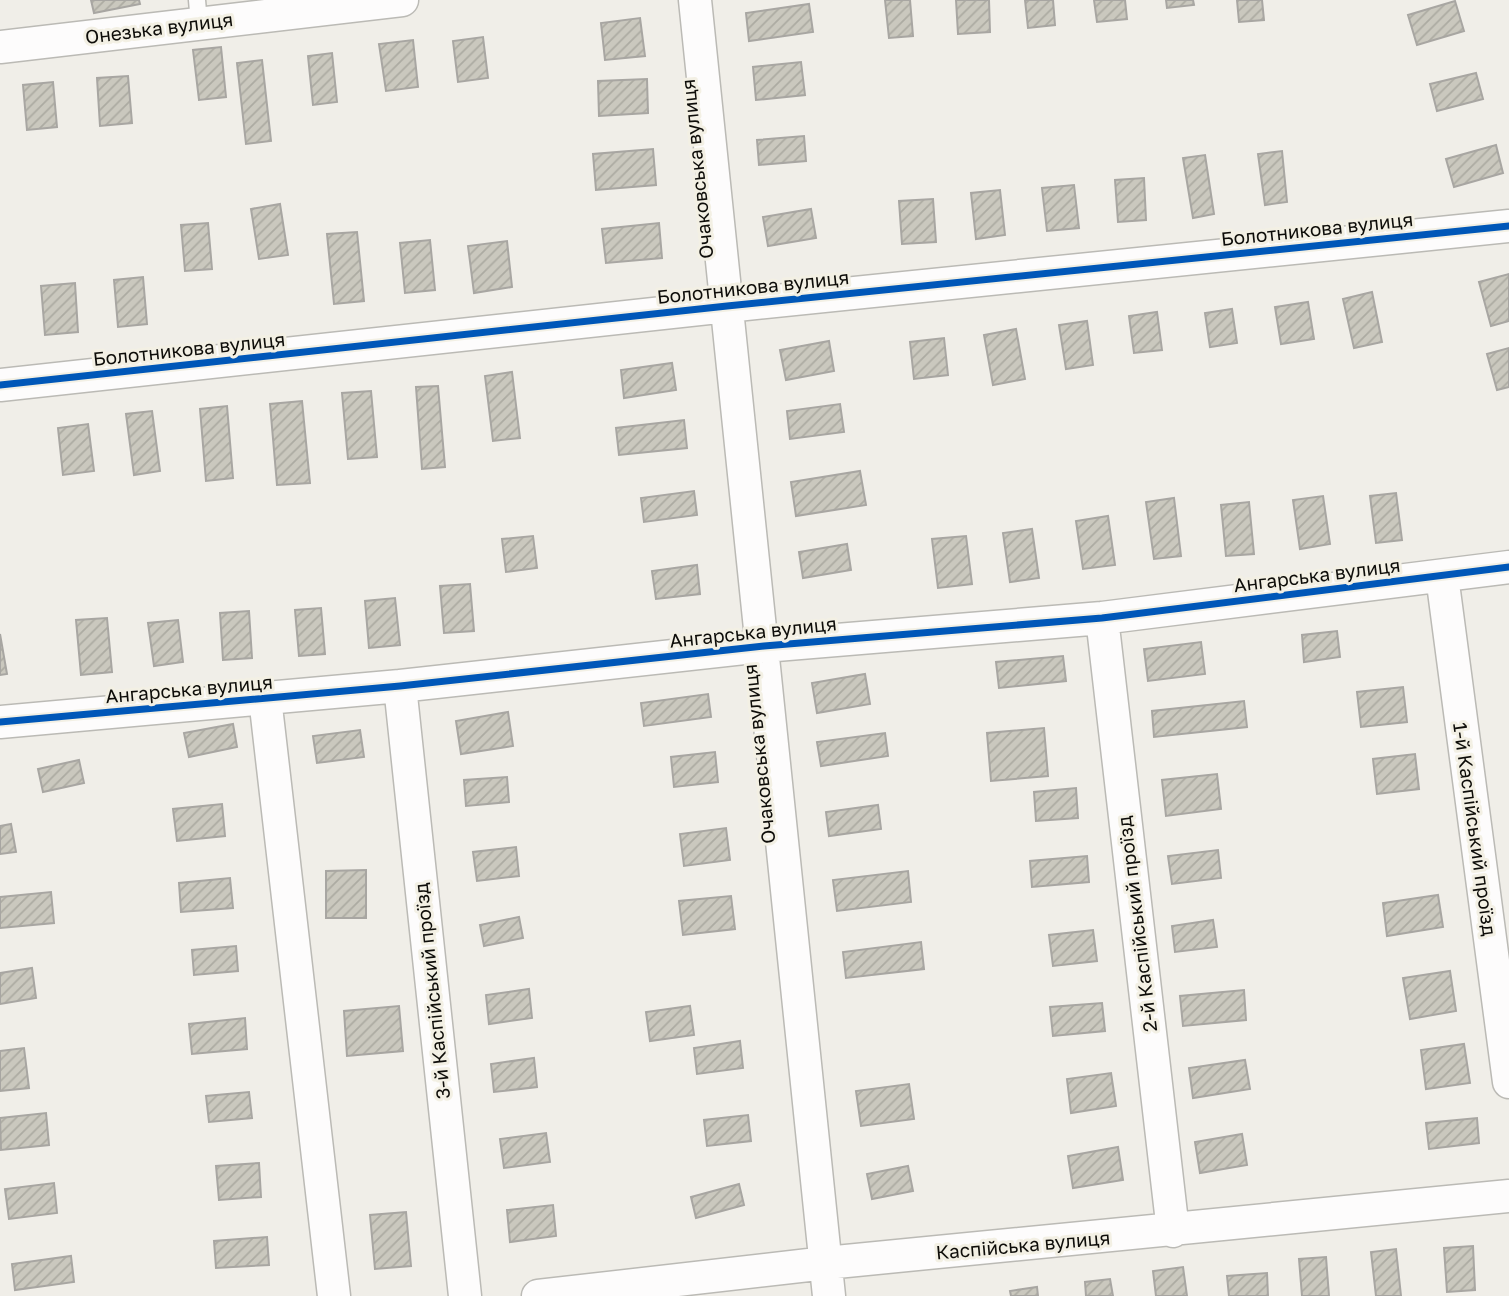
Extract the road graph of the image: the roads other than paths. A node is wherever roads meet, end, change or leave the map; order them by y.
1 (402, 0) edge
2 (695, 0) edge
3 (338, 4) edge
4 (198, 12) edge
5 (0, 47) edge
6 (1509, 226) edge
7 (727, 306) junction
8 (0, 385) edge
9 (1509, 567) edge
10 (1442, 576) junction
11 (1102, 618) junction
12 (764, 646) junction
13 (400, 686) junction
14 (265, 698) junction
15 (0, 722) edge
16 (1509, 1082) edge
17 (1509, 1196) edge
18 (1173, 1231) junction
19 (826, 1262) junction
20 (334, 1296) edge
21 (464, 1296) edge
22 (538, 1296) edge
23 (829, 1296) edge

1 - 3 street, Онезька вулиця
2 - 7 street, Очаковська вулиця
3 - 4 street, Онезька вулиця
4 - 5 street, Онезька вулиця
6 - 7 street, Болотникова вулиця
7 - 8 street, Болотникова вулиця
7 - 12 street, Очаковська вулиця
9 - 10 street, Ангарська вулиця
10 - 11 street, Ангарська вулиця
10 - 16 street, 1-й Каспійський проїзд
11 - 12 street, Ангарська вулиця
11 - 18 street, 2-й Каспійський проїзд
12 - 13 street, Ангарська вулиця
12 - 19 street, Очаковська вулиця
13 - 14 street, Ангарська вулиця
13 - 21 street, 3-й Каспійський проїзд
14 - 15 street, Ангарська вулиця
14 - 20 street
17 - 18 street, Каспійська вулиця
18 - 19 street, Каспійська вулиця
19 - 22 street, Каспійська вулиця
19 - 23 street, Очаковська вулиця

